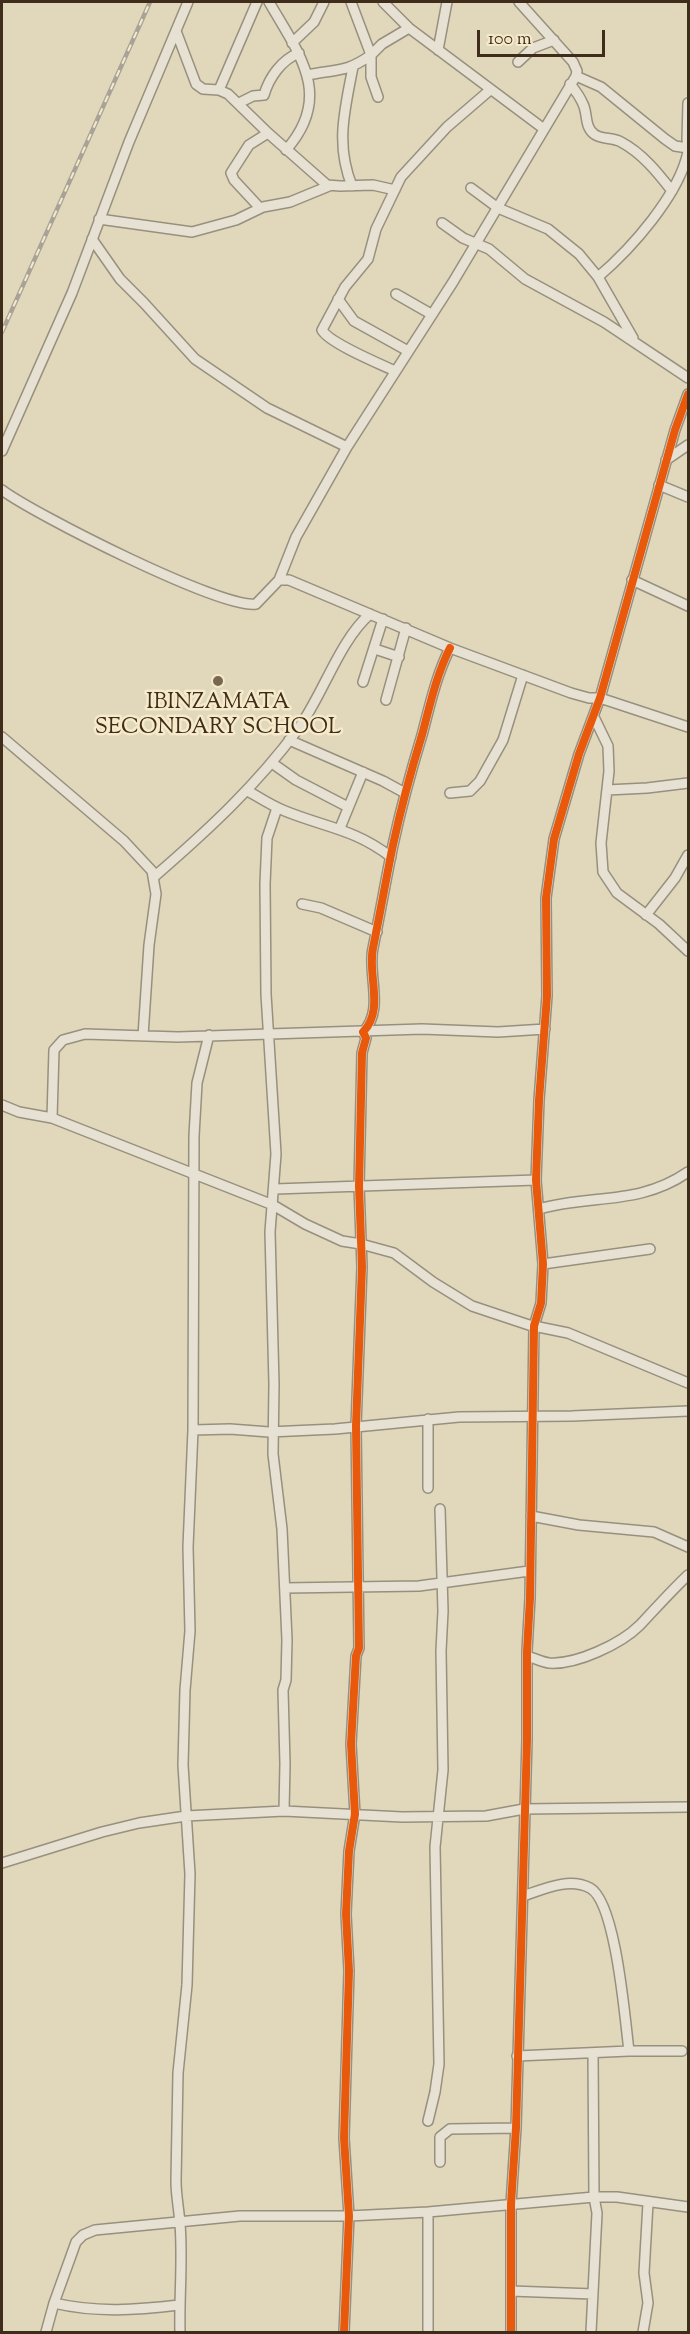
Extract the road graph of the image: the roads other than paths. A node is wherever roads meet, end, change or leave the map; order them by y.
1 (188, 2) edge
2 (258, 2) edge
3 (269, 2) edge
4 (324, 2) edge
5 (351, 2) edge
6 (383, 2) edge
7 (447, 2) edge
8 (519, 2) edge
9 (409, 28) junction
10 (176, 31) junction
11 (554, 40) junction
12 (292, 43) junction
13 (438, 50) junction
14 (298, 53) junction
15 (371, 55) junction
16 (518, 62) dead end
17 (353, 67) junction
18 (308, 75) junction
19 (573, 80) junction
20 (490, 90) junction
21 (222, 91) junction
22 (378, 96) dead end
23 (239, 103) junction
24 (688, 103) edge
25 (544, 129) junction
26 (268, 133) junction
27 (688, 149) edge
28 (286, 150) junction
29 (329, 186) junction
30 (352, 186) junction
31 (471, 188) dead end
32 (395, 190) junction
33 (672, 191) junction
34 (498, 207) junction
35 (260, 208) junction
36 (99, 219) junction
37 (442, 223) dead end
38 (92, 239) junction
39 (475, 245) junction
40 (598, 277) junction
41 (396, 294) dead end
42 (338, 299) junction
43 (431, 314) junction
44 (635, 342) junction
45 (408, 351) junction
46 (395, 371) junction
47 (688, 376) edge
48 (688, 394) edge
49 (688, 445) edge
50 (347, 447) junction
51 (2, 451) edge
52 (666, 460) junction
53 (659, 485) junction
54 (2, 490) edge
55 (688, 497) edge
56 (279, 580) junction
57 (632, 580) junction
58 (688, 606) edge
59 (370, 614) junction
60 (383, 619) junction
61 (406, 628) junction
62 (450, 648) junction
63 (375, 649) junction
64 (399, 657) junction
65 (522, 675) junction
66 (363, 682) dead end
67 (600, 698) junction
68 (386, 700) dead end
69 (594, 717) junction
70 (688, 727) edge
71 (2, 737) edge
72 (289, 740) junction
73 (272, 763) junction
74 (363, 772) junction
75 (688, 783) edge
76 (607, 790) junction
77 (248, 791) junction
78 (405, 793) junction
79 (450, 793) dead end
80 (348, 807) junction
81 (277, 808) junction
82 (340, 828) junction
83 (688, 855) edge
84 (391, 856) junction
85 (155, 876) junction
86 (302, 904) dead end
87 (646, 915) junction
88 (377, 933) junction
89 (688, 951) edge
90 (545, 1029) junction
91 (363, 1032) junction
92 (269, 1033) junction
93 (209, 1035) junction
94 (143, 1036) junction
95 (2, 1105) edge
96 (52, 1118) junction
97 (688, 1172) edge
98 (195, 1175) junction
99 (536, 1180) junction
100 (359, 1186) junction
101 (275, 1189) junction
102 (273, 1205) junction
103 (539, 1209) junction
104 (361, 1244) junction
105 (650, 1250) dead end
106 (543, 1264) junction
107 (534, 1326) junction
108 (688, 1383) edge
109 (688, 1411) edge
110 (532, 1414) junction
111 (428, 1419) junction
112 (356, 1426) junction
113 (193, 1430) junction
114 (275, 1431) junction
115 (429, 1488) dead end
116 (440, 1509) dead end
117 (531, 1516) junction
118 (688, 1547) edge
119 (529, 1572) junction
120 (688, 1575) edge
121 (441, 1584) junction
122 (359, 1587) junction
123 (285, 1588) junction
124 (527, 1656) junction
125 (688, 1807) edge
126 (524, 1809) junction
127 (284, 1811) junction
128 (355, 1814) junction
129 (186, 1816) junction
130 (438, 1817) junction
131 (2, 1863) edge
132 (523, 1896) junction
133 (629, 2051) junction
134 (682, 2051) dead end
135 (593, 2053) junction
136 (517, 2056) junction
137 (428, 2121) dead end
138 (516, 2128) junction
139 (440, 2162) dead end
140 (594, 2197) junction
141 (648, 2203) junction
142 (511, 2204) junction
143 (688, 2207) edge
144 (428, 2212) junction
145 (349, 2216) junction
146 (180, 2222) junction
147 (511, 2290) junction
148 (593, 2294) junction
149 (54, 2303) junction
150 (179, 2305) junction
151 (46, 2332) edge
152 (180, 2332) edge
153 (344, 2332) edge
154 (428, 2332) edge
155 (511, 2332) edge
156 (591, 2332) edge
157 (644, 2332) edge

1 - 10 street
2 - 21 street
3 - 12 street
4 - 12 street
5 - 15 street
6 - 9 street
7 - 13 street
8 - 11 street
9 - 13 street
9 - 15 street
10 - 21 street
10 - 36 street
11 - 16 street
11 - 19 street
12 - 14 street
13 - 20 street
14 - 18 street
14 - 23 street
15 - 17 street
15 - 22 street
17 - 18 street
17 - 30 street
18 - 28 street
19 - 25 street
19 - 27 street
19 - 33 street
20 - 25 street
20 - 32 street
21 - 23 street
23 - 26 street
24 - 27 street
25 - 34 street
26 - 28 street
26 - 35 street
27 - 33 street
28 - 29 street
29 - 30 street
29 - 35 street
30 - 32 street
31 - 34 street
32 - 42 street
33 - 40 street
34 - 39 street
34 - 40 street
35 - 36 street
36 - 38 street
37 - 39 street
38 - 50 street
38 - 51 street
39 - 43 street
39 - 44 street
40 - 44 street
41 - 43 street
42 - 45 street
42 - 46 street
43 - 45 street
44 - 47 street
45 - 46 street
46 - 50 street
48 - 52 street
49 - 52 street
50 - 56 street
52 - 53 street
53 - 55 street
53 - 57 street
54 - 56 street
56 - 59 street
57 - 58 street
57 - 67 street
59 - 60 street
59 - 72 street
60 - 61 street
60 - 63 street
61 - 62 street
61 - 64 street
62 - 65 street
62 - 78 street
63 - 64 street
63 - 66 street
64 - 68 street
65 - 67 street
65 - 79 street
67 - 69 street
67 - 70 street
69 - 76 street
69 - 90 street
71 - 85 street
72 - 73 street
72 - 74 street
73 - 77 street
73 - 80 street
74 - 78 street
74 - 80 street
75 - 76 street
76 - 87 street
77 - 81 street
77 - 85 street
78 - 84 street
80 - 82 street
81 - 82 street
81 - 92 street
82 - 84 street
83 - 87 street
84 - 88 street
85 - 94 street
86 - 88 street
87 - 89 street
88 - 91 street
90 - 91 street
90 - 99 street
91 - 92 street
91 - 100 street
92 - 93 street
92 - 101 street
93 - 94 street
93 - 98 street
94 - 96 street
95 - 96 street
96 - 98 street
97 - 103 street
98 - 102 street
98 - 113 street
99 - 100 street
99 - 103 street
100 - 101 street
100 - 104 street
101 - 102 street
102 - 104 street
102 - 114 street
103 - 106 street
104 - 107 street
104 - 112 street
105 - 106 street
106 - 107 street
107 - 108 street
107 - 110 street
109 - 110 street
110 - 111 street
110 - 117 street
111 - 112 street
111 - 115 street
112 - 114 street
112 - 122 street
113 - 114 street
113 - 129 street
114 - 123 street
116 - 121 street
117 - 118 street
117 - 119 street
119 - 121 street
119 - 124 street
120 - 124 street
121 - 122 street
121 - 130 street
122 - 123 street
122 - 128 street
123 - 127 street
124 - 126 street
125 - 126 street
126 - 130 street
126 - 132 street
127 - 128 street
127 - 129 street
128 - 130 street
128 - 145 street
129 - 131 street
129 - 146 street
130 - 137 street
132 - 133 street
132 - 136 street
133 - 134 street
133 - 135 street
135 - 136 street
135 - 140 street
136 - 138 street
138 - 139 street
138 - 142 street
140 - 141 street
140 - 142 street
140 - 148 street
141 - 143 street
141 - 157 street
142 - 144 street
142 - 147 street
144 - 145 street
144 - 154 street
145 - 146 street
145 - 153 street
146 - 149 street
146 - 150 street
147 - 148 street
147 - 155 street
148 - 156 street
149 - 150 street
149 - 151 street
150 - 152 street

